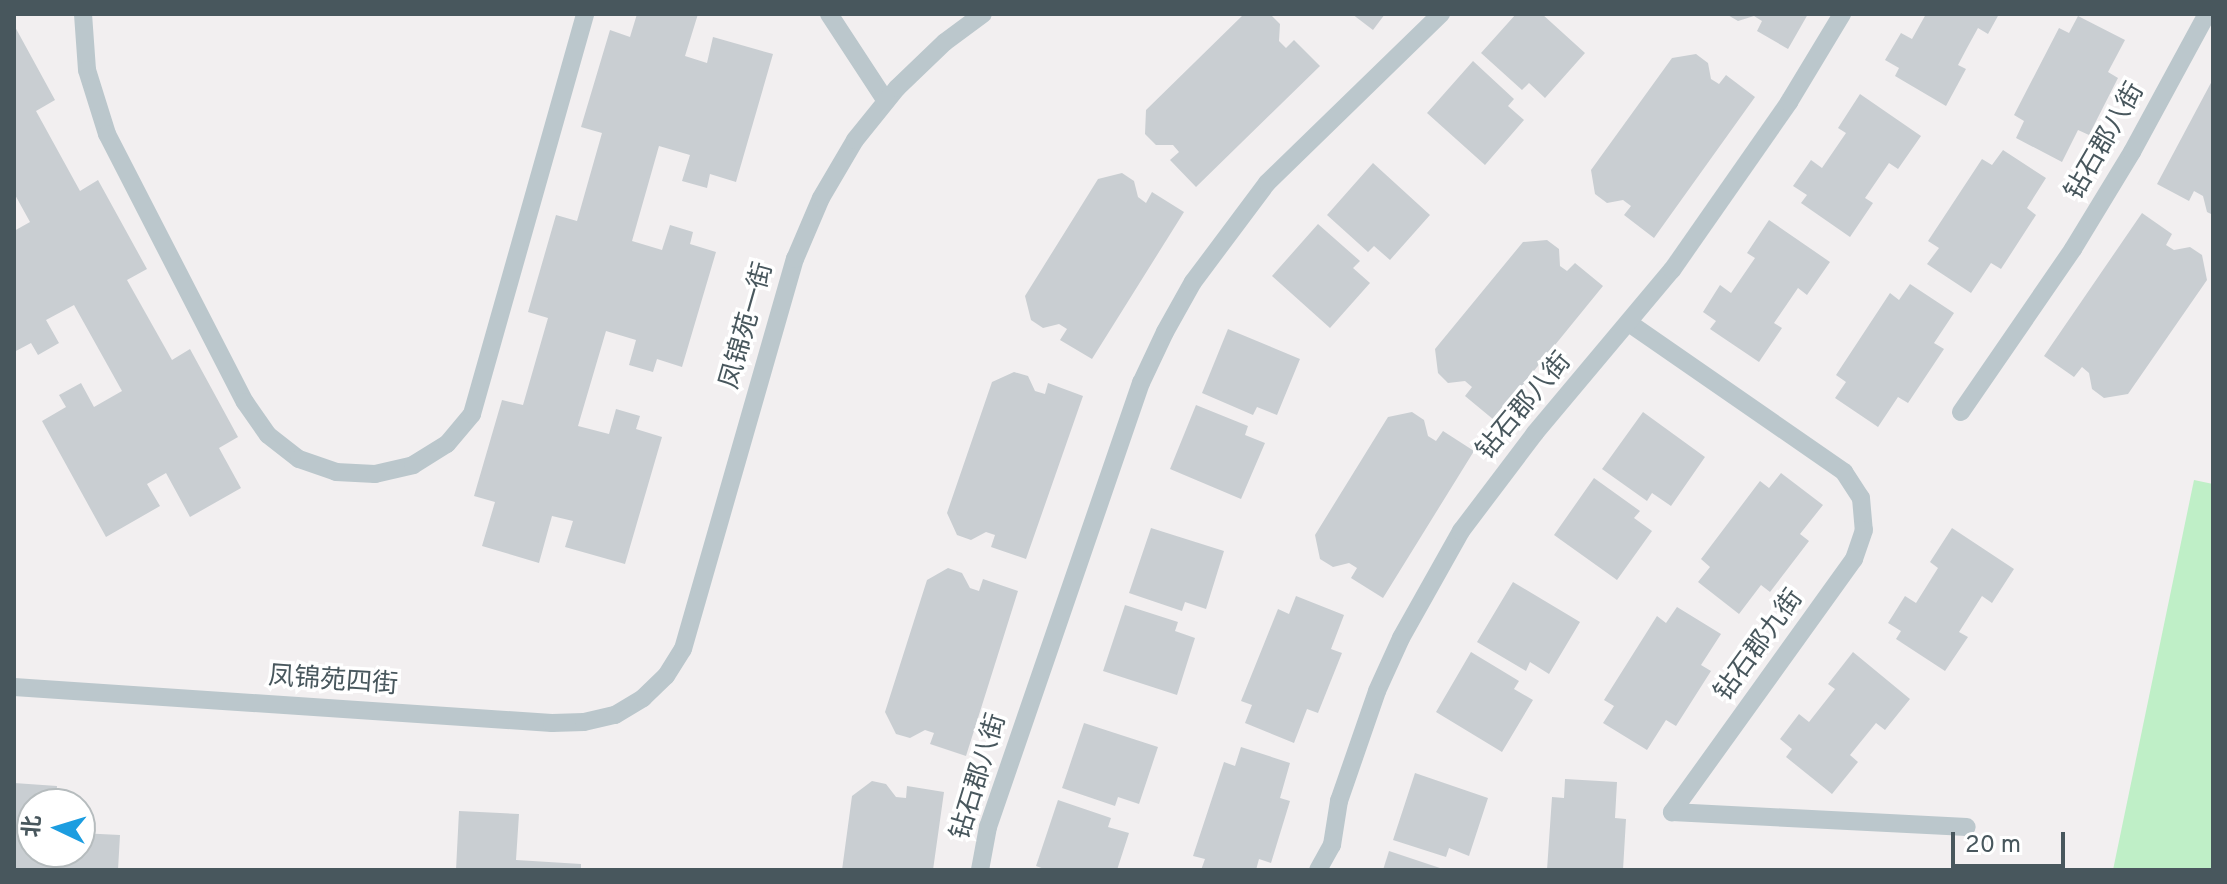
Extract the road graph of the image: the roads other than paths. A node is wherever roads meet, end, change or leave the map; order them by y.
1 (83, 14) edge
2 (585, 14) edge
3 (829, 14) edge
4 (983, 14) edge
5 (1441, 14) edge
6 (1842, 14) edge
7 (2207, 14) edge
8 (886, 101) junction
9 (1629, 323) junction
10 (1961, 412) dead end
11 (14, 687) edge
12 (643, 698) joint
13 (1967, 827) dead end
14 (980, 870) edge
15 (1318, 870) edge

1 - 2 lane
3 - 8 lane
4 - 8 lane, 凤锦苑一街
5 - 14 lane, 钻石郡八街
6 - 9 lane, 钻石郡八街
7 - 10 lane, 钻石郡八街
8 - 12 lane, 凤锦苑一街
9 - 13 lane, 钻石郡九街
9 - 15 lane, 钻石郡八街
11 - 12 lane, 凤锦苑四街

